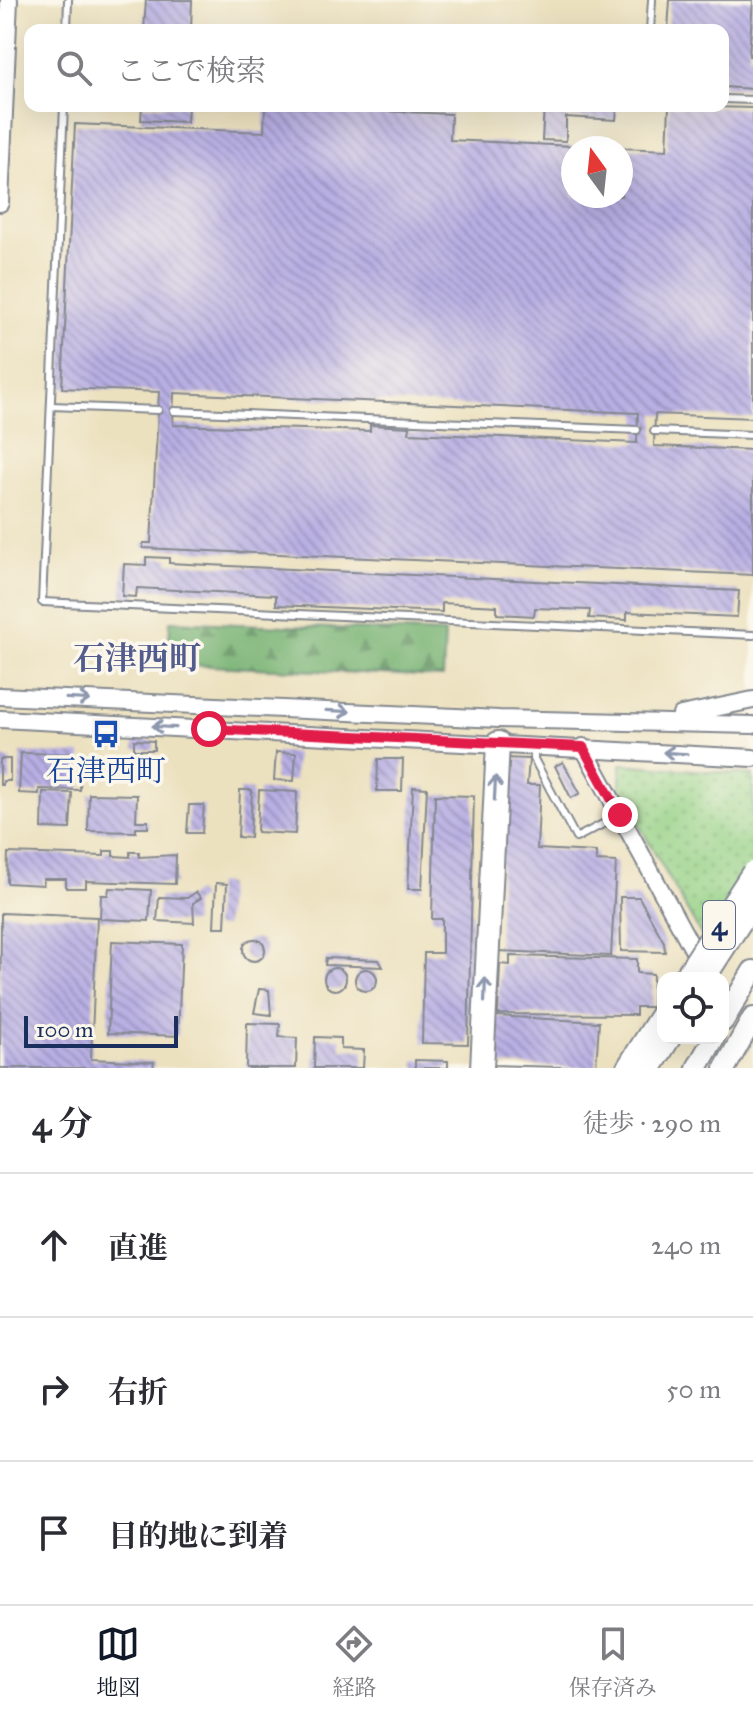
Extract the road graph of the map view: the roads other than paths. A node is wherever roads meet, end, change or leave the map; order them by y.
1 (9, 0) edge
2 (68, 0) edge
3 (652, 0) edge
4 (67, 24) edge
5 (650, 24) edge
6 (729, 99) edge
7 (753, 100) edge
8 (64, 112) edge
9 (0, 203) edge
10 (51, 406) junction
11 (158, 410) dead end
12 (174, 411) dead end
13 (637, 430) dead end
14 (654, 431) dead end
15 (753, 435) edge
16 (753, 635) edge
17 (0, 696) edge
18 (753, 700) edge
19 (0, 719) edge
20 (499, 719) junction
21 (600, 722) junction
22 (753, 725) edge
23 (498, 743) junction
24 (534, 744) junction
25 (583, 747) junction
26 (753, 758) edge
27 (620, 815) junction
28 (753, 873) edge
29 (753, 902) edge
30 (753, 914) edge
31 (753, 971) edge
32 (689, 972) edge
33 (704, 972) edge
34 (711, 972) edge
35 (711, 972) edge
36 (729, 1006) edge
37 (753, 1018) edge
38 (657, 1022) edge
39 (664, 1044) edge
40 (711, 1044) edge
41 (482, 1068) edge
42 (628, 1068) edge
43 (648, 1068) edge
44 (697, 1068) edge
45 (725, 1068) edge

1 - 9 street
2 - 4 lane
3 - 5 lane
6 - 7 lane
8 - 10 lane
10 - 11 lane
10 - 16 lane
12 - 13 lane
14 - 15 lane
17 -> 20 street
18 - 21 street
23 -> 19 street
20 - 21 street
20 - 23 street
21 - 22 street
23 - 24 street
41 -> 23 highway
24 - 25 street
24 - 27 lane
26 -> 25 street
25 - 27 street
27 - 33 street
28 - 32 highway, 4, bridge
29 - 34 highway, 4, bridge
30 - 35 highway, bridge
31 - 36 main road
37 - 45 main road
38 - 42 highway
39 - 43 highway
40 - 44 main road

